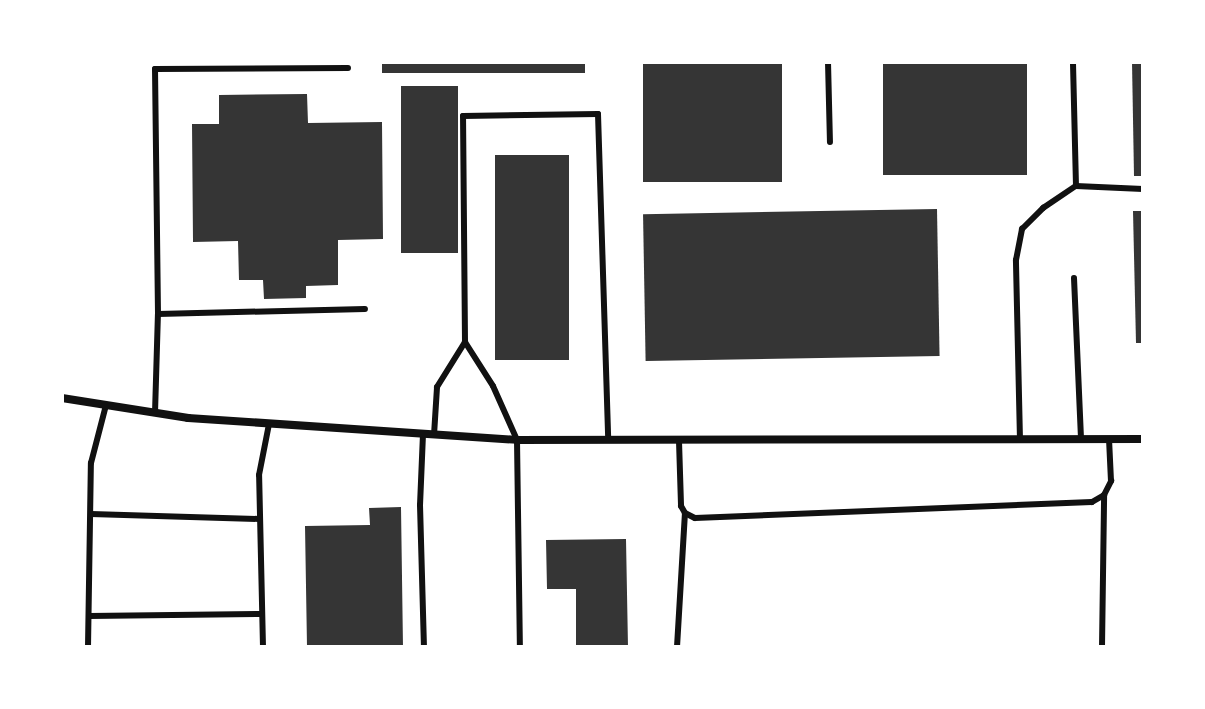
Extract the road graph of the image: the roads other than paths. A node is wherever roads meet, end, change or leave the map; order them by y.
1 (828, 62) edge
2 (1073, 62) edge
3 (348, 68) dead end
4 (830, 142) dead end
5 (1076, 186) junction
6 (1143, 189) edge
7 (1074, 278) dead end
8 (365, 309) dead end
9 (158, 314) junction
10 (465, 342) junction
11 (62, 398) edge
12 (106, 405) junction
13 (155, 413) junction
14 (269, 424) junction
15 (423, 434) junction
16 (434, 435) junction
17 (1109, 439) junction
18 (1143, 439) edge
19 (517, 440) junction
20 (608, 440) junction
21 (1020, 440) junction
22 (1081, 440) junction
23 (679, 441) junction
24 (1104, 495) junction
25 (685, 513) junction
26 (91, 514) junction
27 (260, 519) junction
28 (262, 614) junction
29 (89, 616) junction
30 (88, 647) edge
31 (263, 647) edge
32 (424, 647) edge
33 (520, 647) edge
34 (677, 647) edge
35 (1102, 647) edge

1 - 4 lane
2 - 5 lane
3 - 9 lane
5 - 6 lane
5 - 21 lane
7 - 22 lane
8 - 9 lane
9 - 13 lane
10 - 16 lane
10 - 19 lane
10 - 20 lane
11 - 12 street
12 - 13 street
12 - 26 lane
13 - 14 street
14 - 15 street
14 - 27 lane
15 - 16 street
15 - 32 lane
16 - 19 street
17 - 18 street
17 - 22 street
17 - 24 lane
19 - 20 street
19 - 33 lane
20 - 23 street
21 - 22 street
21 - 23 street
23 - 25 lane
24 - 25 lane
24 - 35 lane
25 - 34 lane
26 - 27 lane
26 - 29 lane
27 - 28 lane
28 - 29 lane
28 - 31 lane
29 - 30 lane

